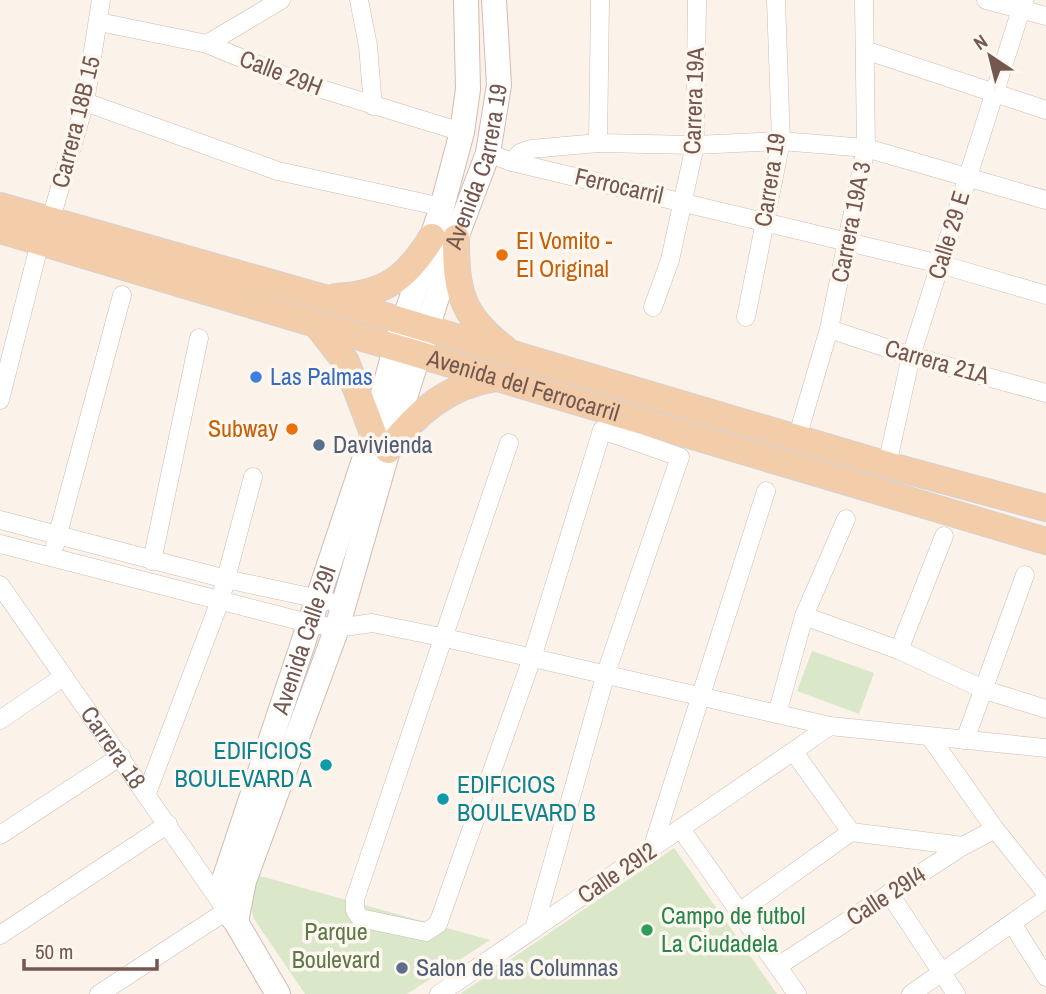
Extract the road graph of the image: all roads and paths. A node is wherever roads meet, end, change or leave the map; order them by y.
1 (101, 0) edge
2 (281, 0) edge
3 (359, 0) edge
4 (467, 0) edge
5 (494, 0) edge
6 (600, 0) edge
7 (697, 0) edge
8 (776, 0) edge
9 (864, 0) edge
10 (986, 0) edge
11 (1023, 4) edge
12 (257, 6) edge
13 (1046, 16) edge
14 (99, 22) junction
15 (207, 44) junction
16 (865, 50) junction
17 (995, 93) junction
18 (85, 102) junction
19 (373, 106) junction
20 (1046, 110) edge
21 (462, 132) junction
22 (781, 141) junction
23 (598, 143) junction
24 (695, 145) junction
25 (866, 148) junction
26 (488, 153) junction
27 (512, 162) junction
28 (967, 176) junction
29 (1046, 200) edge
30 (684, 201) junction
31 (0, 206) edge
32 (442, 206) junction
33 (764, 221) junction
34 (0, 230) edge
35 (45, 232) junction
36 (444, 237) junction
37 (849, 241) junction
38 (940, 264) junction
39 (122, 295) dead end
40 (1046, 295) edge
41 (324, 298) junction
42 (653, 307) dead end
43 (746, 317) dead end
44 (317, 325) junction
45 (417, 326) junction
46 (829, 329) junction
47 (199, 338) dead end
48 (408, 351) junction
49 (911, 356) junction
50 (506, 365) junction
51 (1046, 393) edge
52 (0, 400) edge
53 (797, 438) junction
54 (380, 442) junction
55 (509, 443) dead end
56 (887, 465) junction
57 (253, 477) dead end
58 (766, 491) dead end
59 (1046, 508) edge
60 (846, 519) dead end
61 (0, 520) edge
62 (57, 536) junction
63 (944, 536) dead end
64 (1046, 541) edge
65 (0, 544) edge
66 (51, 557) junction
67 (152, 561) junction
68 (1025, 575) dead end
69 (226, 579) junction
70 (0, 587) edge
71 (316, 598) junction
72 (220, 600) junction
73 (804, 616) junction
74 (339, 617) junction
75 (308, 623) junction
76 (441, 637) junction
77 (899, 650) junction
78 (532, 658) junction
79 (606, 673) junction
80 (63, 677) junction
81 (985, 690) junction
82 (699, 696) junction
83 (1046, 709) edge
84 (777, 714) junction
85 (0, 720) edge
86 (830, 726) junction
87 (930, 737) junction
88 (965, 740) junction
89 (1046, 748) edge
90 (794, 752) junction
91 (121, 756) junction
92 (147, 793) junction
93 (168, 824) junction
94 (681, 829) junction
95 (995, 829) junction
96 (851, 832) junction
97 (0, 835) edge
98 (962, 846) junction
99 (652, 849) junction
100 (889, 893) junction
101 (1046, 893) edge
102 (1046, 899) edge
103 (234, 912) junction
104 (739, 912) junction
105 (1013, 925) junction
106 (534, 929) junction
107 (0, 935) edge
108 (778, 966) junction
109 (942, 973) junction
110 (1046, 977) edge
111 (99, 994) edge
112 (278, 994) edge
113 (439, 994) edge
114 (797, 994) edge
115 (911, 994) edge
116 (956, 994) edge

1 - 14 street, Carrera 18B 15
2 - 12 street
3 - 19 street
4 - 21 main road, Avenida Carrera 19
5 - 26 main road, Avenida Carrera 19
6 - 23 street
7 - 24 street, Carrera 19A
8 - 22 street, Carrera 19
9 - 16 street, Carrera 19A 3
10 - 11 street
11 - 13 street
11 - 17 street, Calle 29 E
12 - 15 street
14 - 15 street, Calle 29H
14 - 18 street, Carrera 18B 15
15 - 19 street, Calle 29H
16 - 17 street
16 - 25 street, Carrera 19A 3
17 - 20 street
17 - 28 street, Calle 29 E
18 - 32 street
18 - 35 street, Carrera 18B 15
19 - 21 street, Calle 29H
21 - 32 main road, Avenida Carrera 19
22 - 24 street
22 - 25 street
22 - 33 street, Carrera 19
23 - 24 street
23 - 27 street
24 - 30 street, Carrera 19A
25 - 28 street
25 - 37 street, Carrera 19A 3
26 - 27 street, Ferrocarril
26 - 36 main road, Avenida Carrera 19
27 - 30 street, Ferrocarril
28 - 29 street
28 - 38 street, Calle 29 E
30 - 33 street
30 - 42 street, Ferrocarril
31 - 35 main road, Avenida del Ferrocarril
32 - 36 main road, Avenida Carrera 19
33 - 37 street
33 - 43 street, Carrera 19
34 - 35 main road, Avenida del Ferrocarril
35 - 41 main road, Avenida del Ferrocarril
35 - 44 main road, Avenida del Ferrocarril
35 - 52 street, Carrera 18B 15
36 - 41 main road
36 - 45 main road, Avenida Carrera 19
36 - 50 main road
37 - 38 street
37 - 46 street, Carrera 19A 3
38 - 40 street
38 - 49 street, Calle 29 E
39 - 62 street
41 - 45 main road, Avenida del Ferrocarril
44 - 48 main road, Avenida del Ferrocarril
44 - 54 main road
45 - 48 main road, Avenida Calle 29I
45 - 50 main road, Avenida del Ferrocarril
46 - 49 street, Carrera 21A
46 - 53 street, Carrera 19A 3
47 - 67 street
48 - 50 main road, Avenida del Ferrocarril
48 - 54 main road, Avenida Calle 29I
49 - 51 street, Carrera 21A
49 - 56 street, Calle 29 E
50 - 53 main road, Avenida del Ferrocarril
50 - 54 main road
50 - 64 main road, Avenida del Ferrocarril
53 - 56 main road, Avenida del Ferrocarril
54 - 71 main road, Avenida Calle 29I
54 - 74 main road, Avenida Calle 29I
55 - 76 street
56 - 59 main road, Avenida del Ferrocarril
57 - 69 street
58 - 82 street
60 - 73 street
61 - 62 street
62 - 66 street
62 - 67 street
63 - 77 street
65 - 66 street
66 - 72 street
67 - 69 street
68 - 81 street
69 - 71 street
69 - 72 street
70 - 80 street, Carrera 18
71 - 74 street
71 - 75 main road, Avenida Calle 29I
72 - 75 street
72 - 92 street
73 - 77 street
73 - 84 street
74 - 75 street
74 - 76 street
74 - 103 main road, Avenida Calle 29I
75 - 103 main road, Avenida Calle 29I
76 - 78 street
76 - 78 street
77 - 81 street
78 - 79 street
78 - 79 street
79 - 82 street
79 - 106 street
80 - 85 street
80 - 91 street, Carrera 18
81 - 83 street
81 - 88 street
82 - 84 street
82 - 99 street
84 - 86 street
86 - 87 street
86 - 90 street, Calle 29I2
87 - 88 street
87 - 95 street
88 - 89 street
90 - 94 street, Calle 29I2
90 - 96 street
91 - 92 street, Carrera 18
91 - 97 street
92 - 93 street, Carrera 18
93 - 103 street, Carrera 18
93 - 107 street
94 - 99 street, Calle 29I2
94 - 104 street
95 - 98 street, Calle 29I4
95 - 101 street
96 - 98 street
96 - 104 street
98 - 100 street, Calle 29I4
99 - 106 street, Calle 29I2
100 - 108 street, Calle 29I4
100 - 109 street
102 - 105 street
103 - 111 street
103 - 112 main road, Carrera 18
104 - 108 street
105 - 109 street
105 - 110 street
106 - 113 street, Calle 29I2
108 - 114 street
109 - 115 street
109 - 116 street

